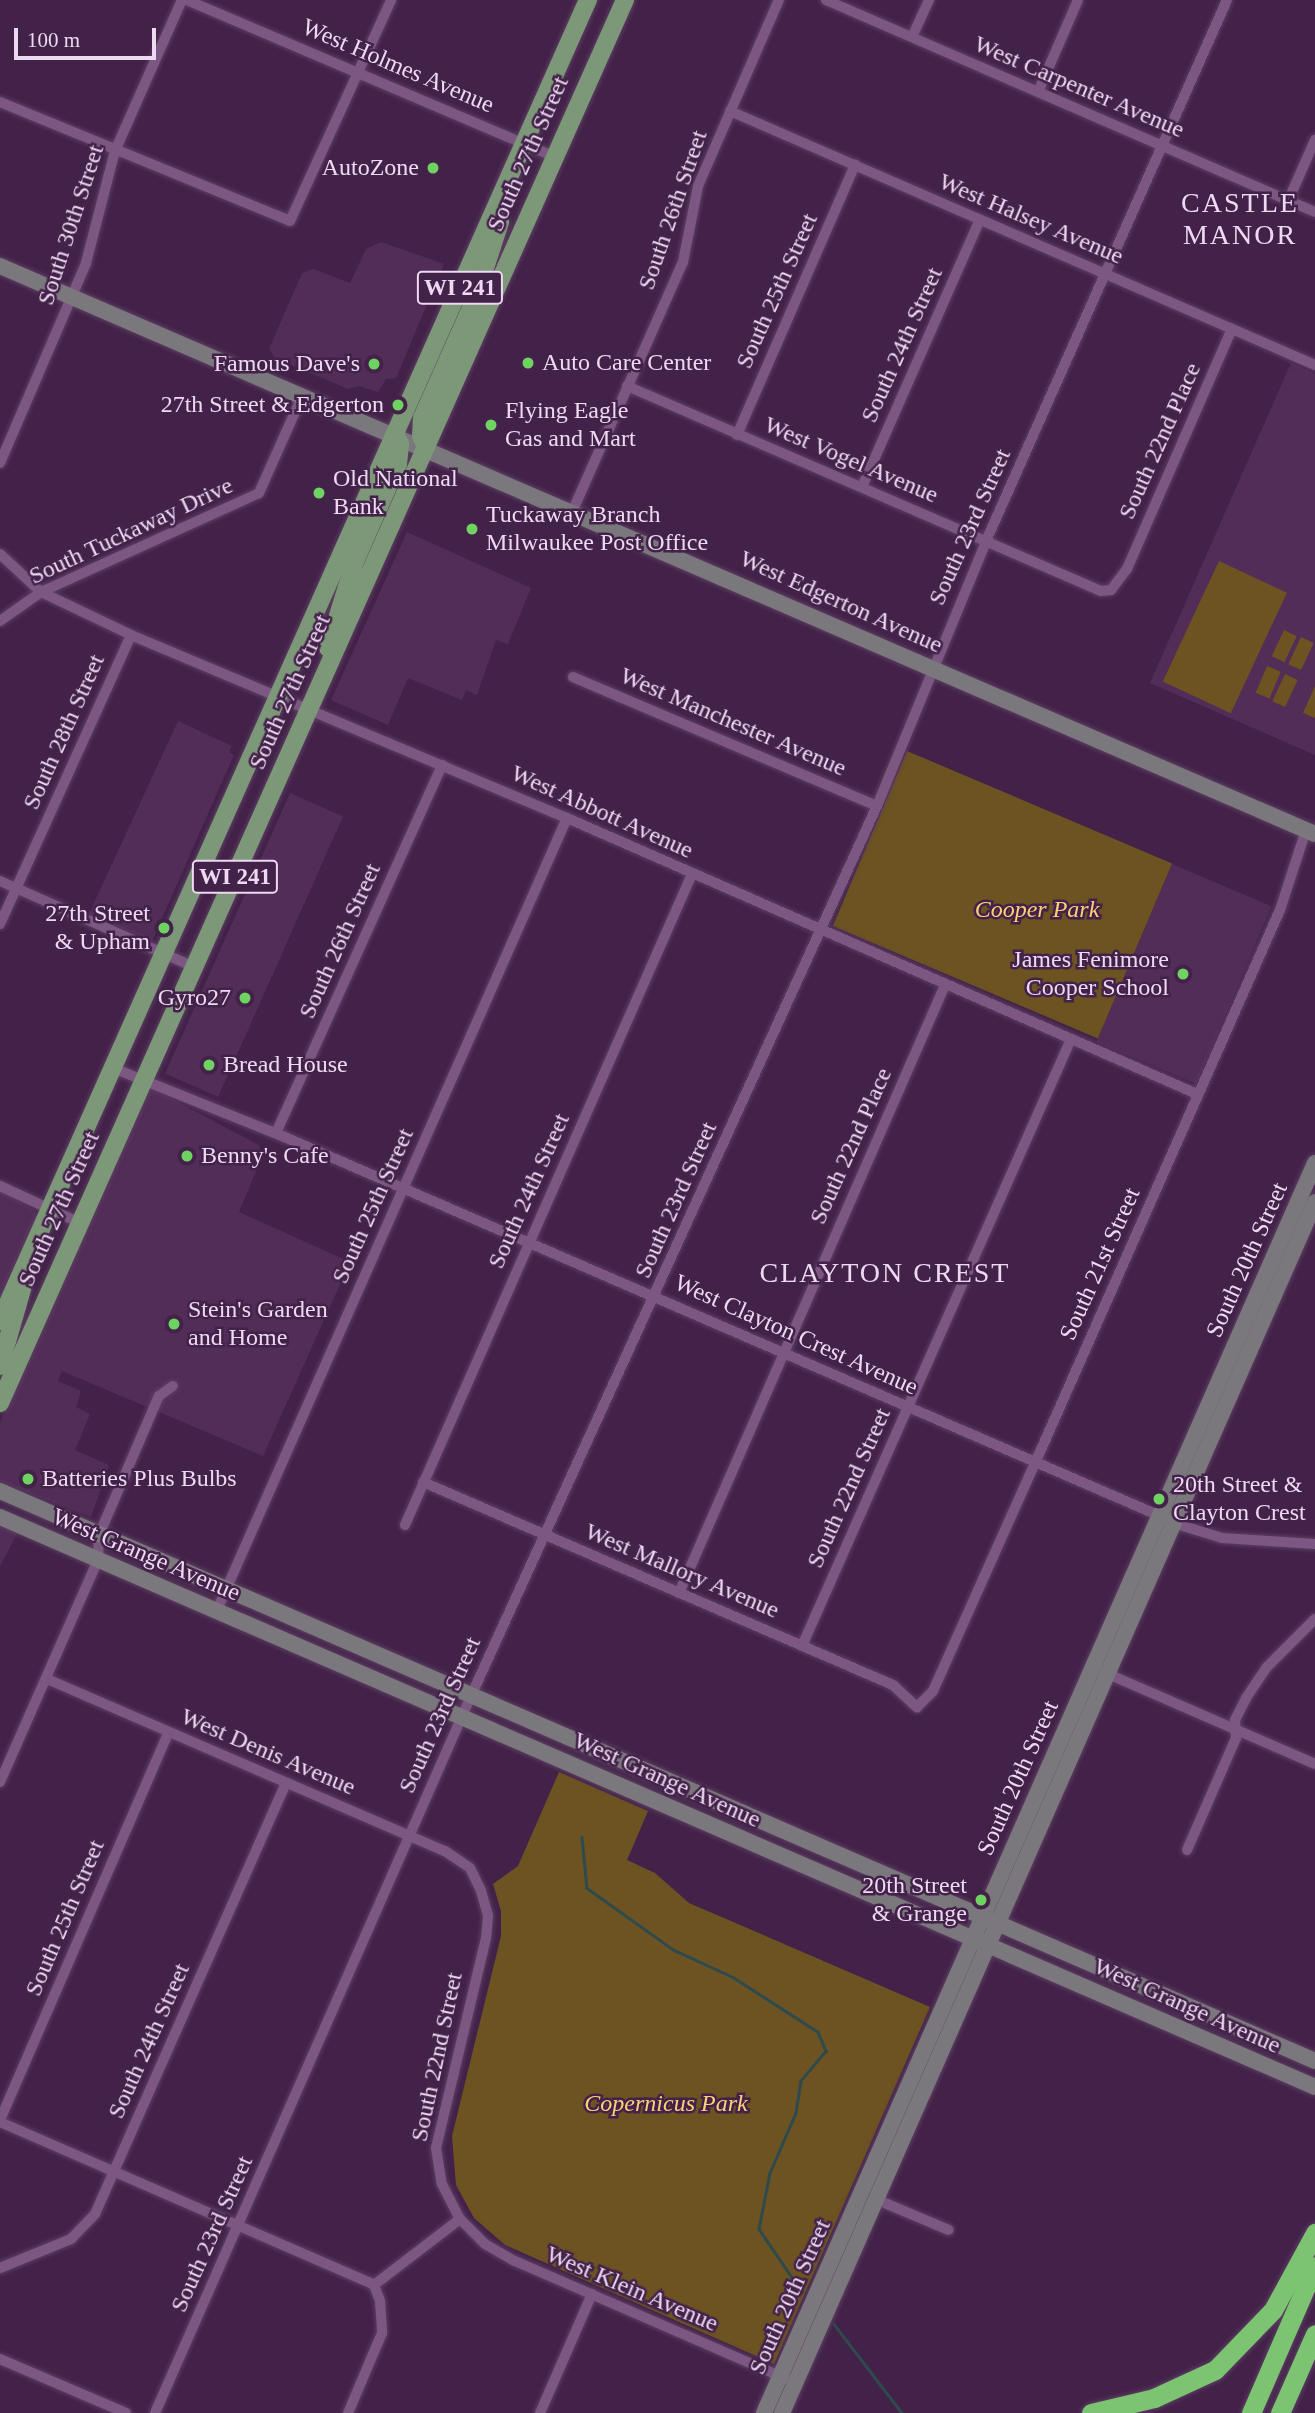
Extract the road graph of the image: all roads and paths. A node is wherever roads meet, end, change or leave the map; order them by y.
1 (185, 0) edge
2 (391, 0) edge
3 (588, 0) edge
4 (625, 0) edge
5 (779, 0) edge
6 (826, 0) edge
7 (929, 0) edge
8 (1079, 0) edge
9 (1227, 0) edge
10 (912, 37) junction
11 (359, 73) junction
12 (1038, 92) junction
13 (0, 102) edge
14 (730, 111) junction
15 (1315, 140) edge
16 (524, 142) junction
17 (1163, 146) junction
18 (115, 151) junction
19 (553, 156) junction
20 (855, 165) junction
21 (503, 186) junction
22 (1289, 201) junction
23 (1315, 212) edge
24 (980, 220) junction
25 (0, 266) edge
26 (1106, 274) junction
27 (73, 296) junction
28 (1232, 329) junction
29 (1315, 365) edge
30 (627, 386) junction
31 (303, 394) junction
32 (395, 434) junction
33 (737, 435) junction
34 (426, 447) junction
35 (0, 463) edge
36 (862, 487) junction
37 (573, 510) junction
38 (986, 541) junction
39 (0, 554) edge
40 (1127, 569) joint
41 (41, 593) junction
42 (0, 621) edge
43 (131, 635) junction
44 (933, 667) junction
45 (326, 669) junction
46 (573, 677) dead end
47 (278, 697) junction
48 (309, 708) junction
49 (442, 765) junction
50 (877, 806) junction
51 (567, 818) junction
52 (1310, 832) edge
53 (692, 874) junction
54 (0, 881) edge
55 (16, 888) junction
56 (0, 923) edge
57 (820, 930) junction
58 (163, 953) junction
59 (194, 967) junction
60 (945, 985) junction
61 (1071, 1039) junction
62 (113, 1068) junction
63 (145, 1078) junction
64 (1198, 1094) junction
65 (276, 1133) junction
66 (1315, 1163) edge
67 (0, 1185) edge
68 (403, 1189) junction
69 (1315, 1202) edge
70 (50, 1209) junction
71 (80, 1223) junction
72 (528, 1243) junction
73 (25, 1265) junction
74 (656, 1297) junction
75 (0, 1321) edge
76 (783, 1352) junction
77 (0, 1366) edge
78 (173, 1386) dead end
79 (0, 1403) edge
80 (908, 1407) junction
81 (1036, 1462) junction
82 (423, 1482) junction
83 (0, 1492) edge
84 (25, 1502) junction
85 (1166, 1519) junction
86 (8, 1520) edge
87 (405, 1525) dead end
88 (99, 1535) junction
89 (545, 1535) junction
90 (1315, 1544) edge
91 (98, 1560) junction
92 (226, 1590) junction
93 (679, 1593) junction
94 (217, 1610) junction
95 (1315, 1619) edge
96 (802, 1646) junction
97 (412, 1670) junction
98 (1100, 1671) junction
99 (47, 1679) junction
100 (403, 1690) junction
101 (471, 1696) junction
102 (917, 1707) joint
103 (463, 1715) junction
104 (526, 1719) junction
105 (1236, 1730) junction
106 (169, 1732) junction
107 (516, 1739) junction
108 (1315, 1764) edge
109 (0, 1782) edge
110 (286, 1783) junction
111 (730, 1808) junction
112 (720, 1828) junction
113 (409, 1836) junction
114 (1187, 1850) dead end
115 (470, 1868) joint
116 (928, 1894) junction
117 (918, 1914) junction
118 (989, 1920) junction
119 (980, 1941) junction
120 (1057, 1949) junction
121 (1048, 1970) junction
122 (1286, 2048) junction
123 (1315, 2061) edge
124 (1276, 2070) junction
125 (1315, 2087) edge
126 (0, 2121) edge
127 (114, 2172) junction
128 (885, 2203) dead end
129 (460, 2219) junction
130 (239, 2226) junction
131 (949, 2230) dead end
132 (1315, 2233) edge
133 (1315, 2266) edge
134 (0, 2268) edge
135 (374, 2285) junction
136 (592, 2294) junction
137 (1315, 2334) edge
138 (0, 2359) edge
139 (788, 2380) junction
140 (126, 2413) edge
141 (155, 2413) edge
142 (348, 2413) edge
143 (540, 2413) edge
144 (764, 2413) edge
145 (782, 2413) edge
146 (1091, 2413) edge
147 (1251, 2413) edge
148 (1280, 2413) edge

1 - 11 street, West Holmes Avenue
1 - 18 street, South 30th Street
2 - 11 street
3 - 16 main road, South 27th Street / WI 241
4 - 19 main road, South 27th Street / WI 241
5 - 14 street, South 26th Street
6 - 10 street, West Carpenter Avenue
7 - 10 street
8 - 12 street
9 - 17 street, South 23rd Street
10 - 12 street, West Carpenter Avenue
11 - 16 street, West Holmes Avenue
11 - 18 street
12 - 17 street, West Carpenter Avenue
13 - 18 street
14 - 20 street, West Halsey Avenue
14 - 30 street, South 26th Street
15 - 22 street
16 - 19 street, West Holmes Avenue
16 - 21 main road, South 27th Street / WI 241
17 - 22 street, West Carpenter Avenue
17 - 26 street, South 23rd Street
18 - 27 street, South 30th Street
19 - 34 main road, South 27th Street / WI 241
20 - 24 street, West Halsey Avenue
20 - 33 street, South 25th Street
21 - 32 main road, South 27th Street / WI 241
21 - 34 main road
22 - 23 street, West Carpenter Avenue
24 - 26 street, West Halsey Avenue
24 - 36 street, South 24th Street
25 - 27 street, West Edgerton Avenue
26 - 28 street, West Halsey Avenue
26 - 38 street, South 23rd Street
27 - 31 street, West Edgerton Avenue
27 - 35 street, South 30th Street
28 - 29 street, West Halsey Avenue
28 - 40 street, South 22nd Place
30 - 33 street, West Vogel Avenue
30 - 37 street, South 26th Street
31 - 32 street, West Edgerton Avenue
31 - 41 street, South Tuckaway Drive
32 - 34 street, West Edgerton Avenue
32 - 45 main road
32 - 47 main road, South 27th Street / WI 241
33 - 36 street, West Vogel Avenue
34 - 37 street, West Edgerton Avenue
34 - 45 main road, South 27th Street / WI 241
36 - 38 street, West Vogel Avenue
37 - 44 street, West Edgerton Avenue
38 - 40 street, West Vogel Avenue
38 - 44 street, South 23rd Street
39 - 41 street, West Abbott Avenue
41 - 42 street, South Tuckaway Drive
41 - 43 street, West Abbott Avenue
43 - 47 street, West Abbott Avenue
43 - 55 street, South 28th Street
44 - 50 street, South 23rd Street
44 - 52 street, West Edgerton Avenue
45 - 48 main road, South 27th Street / WI 241
46 - 50 street, West Manchester Avenue
47 - 48 street, West Abbott Avenue
47 - 58 main road, South 27th Street / WI 241
48 - 49 street, West Abbott Avenue
48 - 59 main road, South 27th Street / WI 241
49 - 51 street, West Abbott Avenue
49 - 65 street, South 26th Street
50 - 57 street, South 23rd Street
51 - 53 street, West Abbott Avenue
51 - 68 street, South 25th Street
52 - 64 street, South 21st Street
53 - 57 street, West Abbott Avenue
53 - 72 street, South 24th Street
54 - 55 street
55 - 56 street, South 28th Street
55 - 58 street
57 - 60 street, West Abbott Avenue
57 - 74 street, South 23rd Street
58 - 59 street
58 - 62 main road, South 27th Street / WI 241
59 - 63 main road, South 27th Street / WI 241
60 - 61 street, West Abbott Avenue
60 - 76 street, South 22nd Place
61 - 64 street, West Abbott Avenue
61 - 80 street, South 22nd Street
62 - 63 street, West Clayton Crest Avenue
62 - 70 main road, South 27th Street / WI 241
63 - 65 street, West Clayton Crest Avenue
63 - 71 main road, South 27th Street / WI 241
64 - 81 street, South 21st Street
65 - 68 street, West Clayton Crest Avenue
66 - 85 street, South 20th Street
67 - 70 street
68 - 72 street, West Clayton Crest Avenue
68 - 92 street, South 25th Street
69 - 85 street, South 20th Street
70 - 71 street
70 - 73 main road, South 27th Street / WI 241
71 - 79 main road, South 27th Street / WI 241
72 - 74 street, West Clayton Crest Avenue
72 - 82 street, South 24th Street
73 - 75 main road, South 27th Street / WI 241
73 - 77 main road
74 - 76 street, West Clayton Crest Avenue
74 - 89 street, South 23rd Street
76 - 80 street, West Clayton Crest Avenue
76 - 93 street, South 22nd Place
78 - 88 street
80 - 81 street, West Clayton Crest Avenue
80 - 96 street, South 22nd Street
81 - 85 street, West Clayton Crest Avenue
81 - 102 street, South 21st Street
82 - 87 street, South 24th Street
82 - 89 street, West Mallory Avenue
83 - 84 street, West Grange Avenue
84 - 86 street
84 - 88 street, West Grange Avenue
85 - 90 street, West Clayton Crest Avenue
85 - 98 street, South 20th Street
86 - 91 street, West Grange Avenue
88 - 91 street
88 - 92 street, West Grange Avenue
89 - 93 street, West Mallory Avenue
89 - 101 street, South 23rd Street
91 - 94 street, West Grange Avenue
91 - 99 street
92 - 94 street, South 25th Street
92 - 97 street, West Grange Avenue
93 - 96 street, West Mallory Avenue
94 - 100 street, West Grange Avenue
95 - 105 street
96 - 102 street, West Mallory Avenue
97 - 100 street
97 - 101 street, West Grange Avenue
98 - 105 street
98 - 118 street, South 20th Street
99 - 106 street, West Denis Avenue
99 - 109 street
100 - 103 street, West Grange Avenue
101 - 103 street, South 23rd Street
101 - 104 street, West Grange Avenue
103 - 107 street, West Grange Avenue
103 - 113 street, South 23rd Street
104 - 107 street
104 - 111 street, West Grange Avenue
105 - 108 street
105 - 114 street
106 - 110 street, West Denis Avenue
106 - 126 street, South 25th Street
107 - 112 street, West Grange Avenue
110 - 113 street, West Denis Avenue
110 - 127 street, South 24th Street
111 - 112 street
111 - 116 street, West Grange Avenue
112 - 117 street, West Grange Avenue
113 - 115 street, West Denis Avenue
113 - 130 street, South 23rd Street
115 - 129 street, South 22nd Street
116 - 117 street
116 - 118 street, West Grange Avenue
117 - 119 street, West Grange Avenue
118 - 119 street, South 20th Street
118 - 120 street, West Grange Avenue
119 - 121 street, West Grange Avenue
119 - 139 street, South 20th Street
120 - 121 street
120 - 122 street, West Grange Avenue
121 - 124 street, West Grange Avenue
122 - 123 street, West Grange Avenue
122 - 124 street
124 - 125 street, West Grange Avenue
126 - 127 street
127 - 130 street
127 - 134 street, South 24th Street
128 - 131 street
129 - 135 street
129 - 136 street, West Klein Avenue
130 - 135 street
130 - 141 street, South 23rd Street
132 - 146 highway
133 - 147 highway
135 - 142 street
136 - 139 street, West Klein Avenue
136 - 143 street
137 - 148 highway
138 - 140 street
139 - 144 street, South 20th Street
139 - 145 street, South 20th Street

